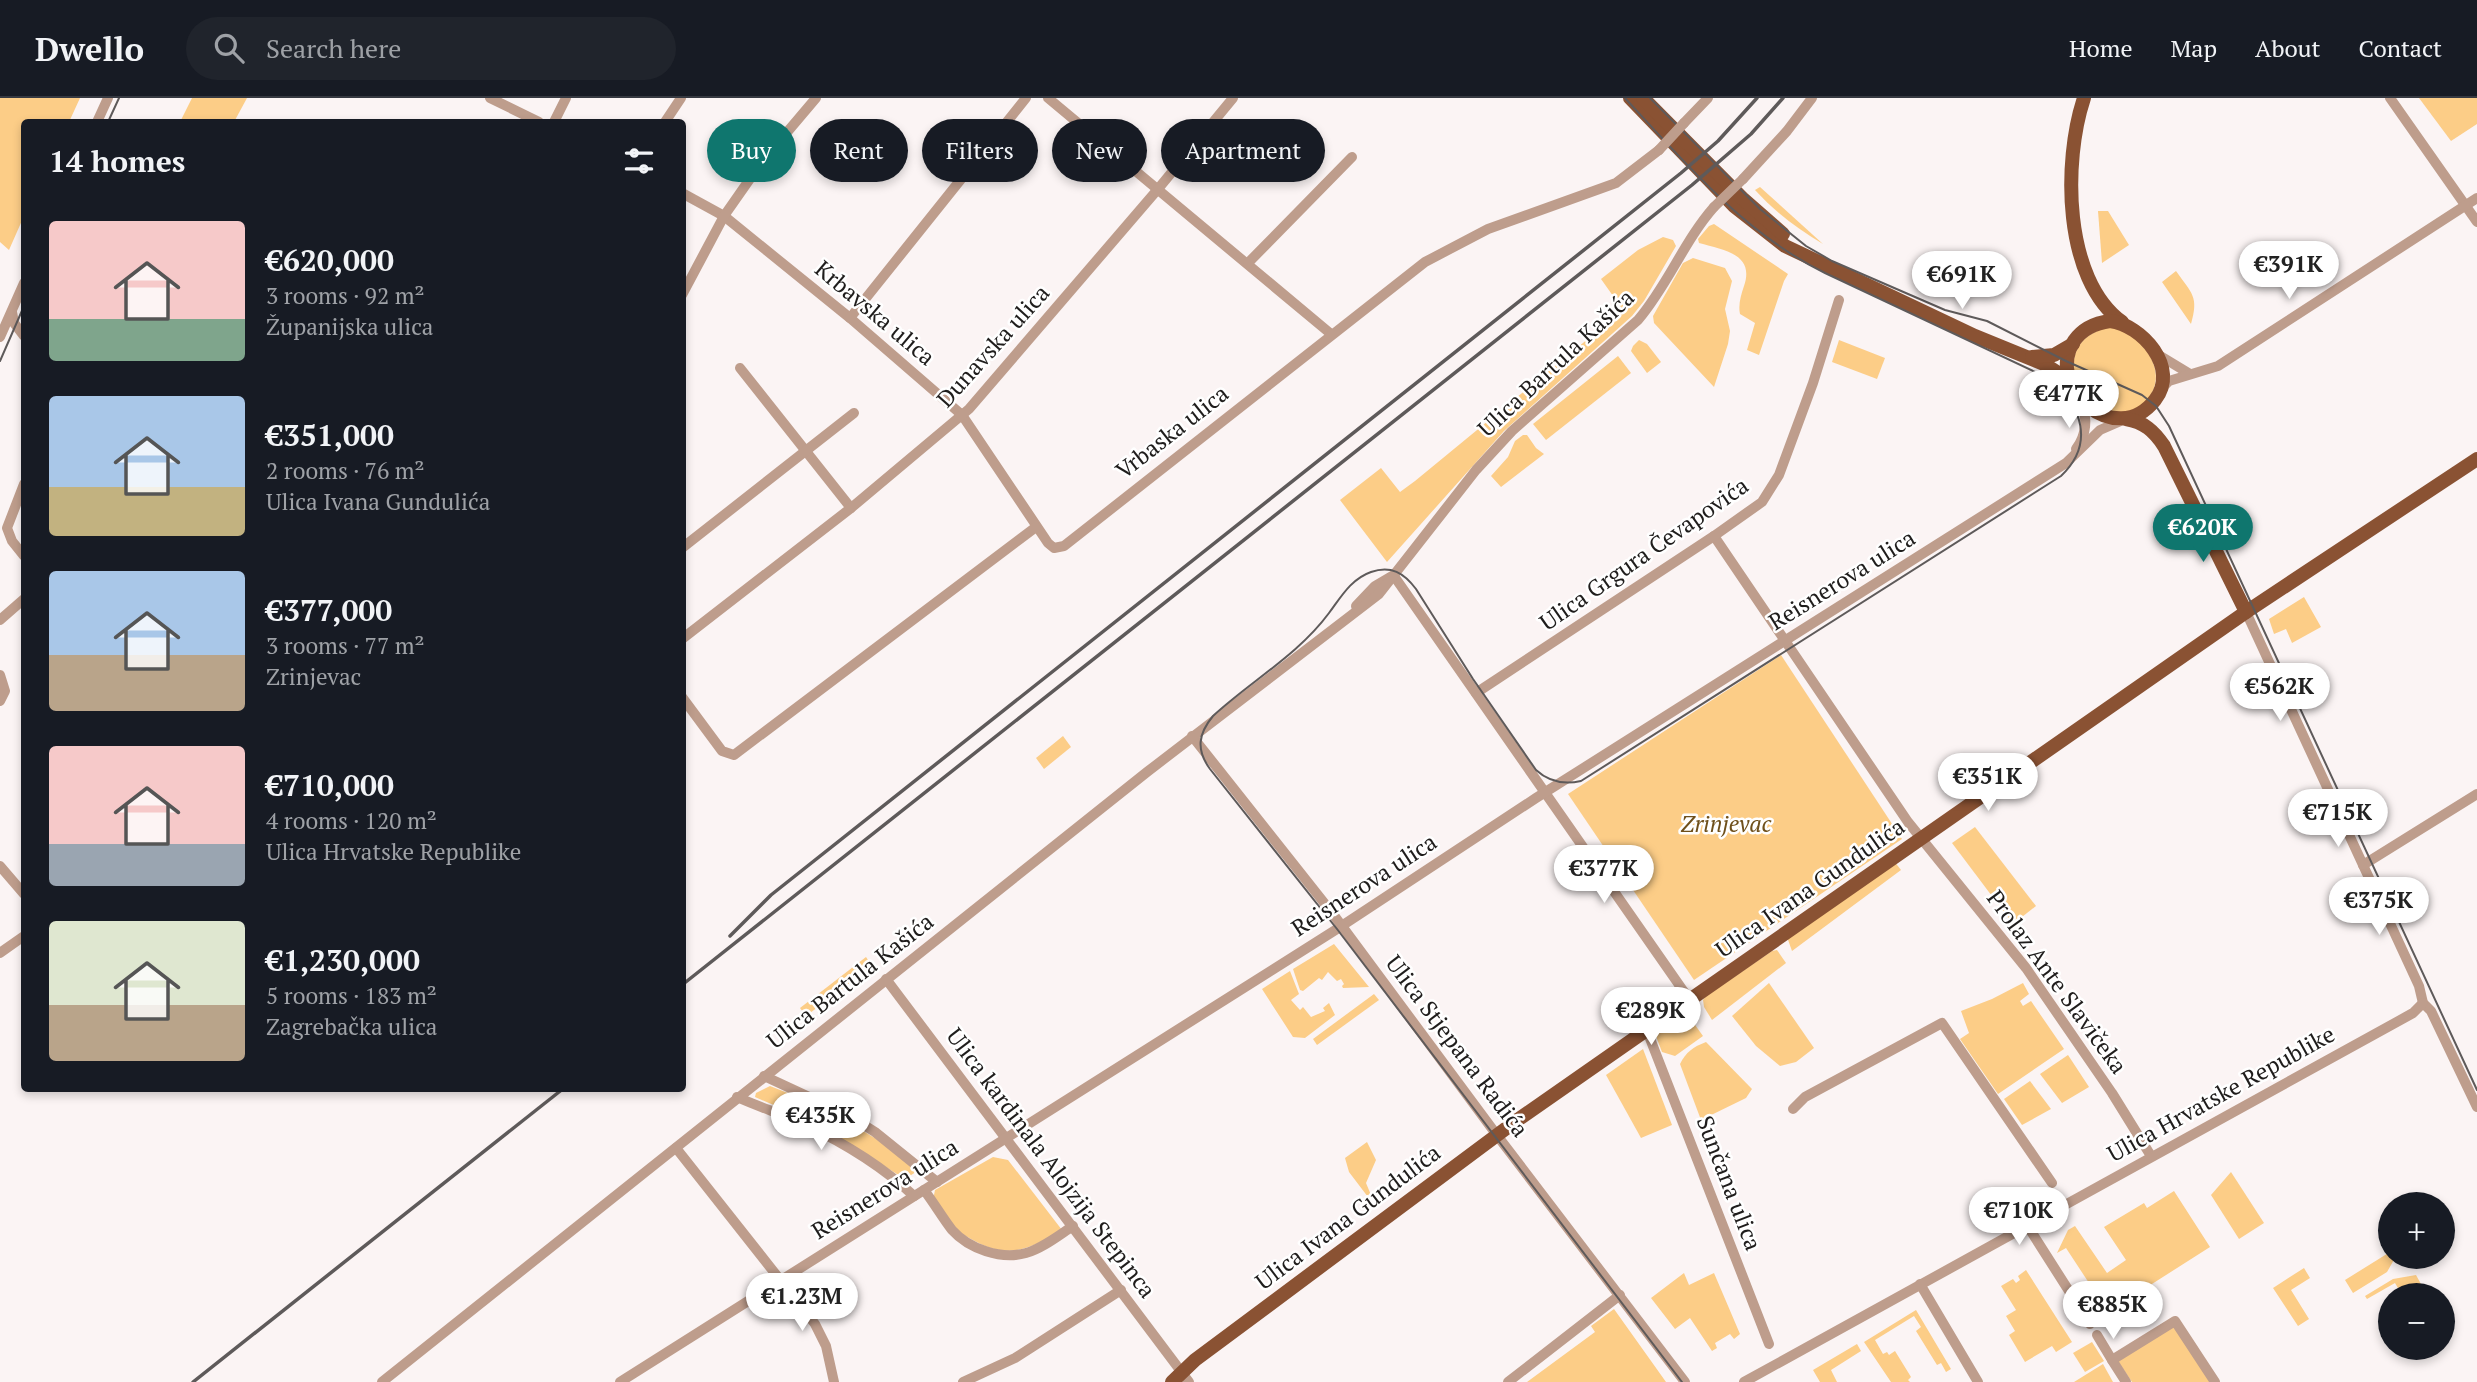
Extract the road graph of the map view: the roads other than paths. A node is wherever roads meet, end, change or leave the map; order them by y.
1 (108, 98) edge
2 (490, 98) edge
3 (566, 98) edge
4 (681, 98) edge
5 (817, 98) edge
6 (1026, 98) edge
7 (1048, 98) edge
8 (1233, 98) edge
9 (1630, 98) edge
10 (1643, 98) edge
11 (1708, 98) edge
12 (1812, 98) edge
13 (2084, 98) edge
14 (2390, 98) edge
15 (98, 119) edge
16 (533, 119) edge
17 (556, 119) edge
18 (667, 119) edge
19 (1352, 157) dead end
20 (1158, 189) junction
21 (686, 195) edge
22 (2477, 198) edge
23 (2465, 206) junction
24 (724, 216) junction
25 (2477, 222) edge
26 (1248, 263) junction
27 (1830, 267) junction
28 (686, 287) edge
29 (21, 290) edge
30 (2095, 292) junction
31 (1839, 300) dead end
32 (12, 312) junction
33 (850, 318) junction
34 (2126, 325) junction
35 (2085, 330) junction
36 (21, 332) edge
37 (1331, 334) junction
38 (21, 336) edge
39 (0, 339) edge
40 (2073, 344) junction
41 (2155, 352) junction
42 (2025, 357) junction
43 (740, 368) dead end
44 (2190, 374) junction
45 (2077, 393) junction
46 (2159, 393) junction
47 (854, 413) dead end
48 (962, 415) junction
49 (2125, 419) junction
50 (2164, 446) junction
51 (807, 452) junction
52 (2477, 459) edge
53 (2066, 463) junction
54 (21, 492) edge
55 (851, 508) junction
56 (1036, 527) junction
57 (1714, 536) junction
58 (686, 545) edge
59 (21, 552) edge
60 (1394, 576) junction
61 (21, 602) edge
62 (2246, 612) junction
63 (0, 620) edge
64 (686, 636) edge
65 (1784, 642) junction
66 (0, 675) edge
67 (1476, 693) junction
68 (0, 701) edge
69 (686, 702) edge
70 (1192, 736) junction
71 (1546, 792) junction
72 (2477, 794) edge
73 (1920, 839) junction
74 (2363, 865) junction
75 (0, 866) edge
76 (21, 890) edge
77 (1342, 926) junction
78 (21, 938) edge
79 (0, 953) edge
80 (886, 979) junction
81 (1689, 999) junction
82 (2423, 1003) junction
83 (1649, 1036) dead end
84 (764, 1076) junction
85 (737, 1097) junction
86 (2477, 1107) edge
87 (1793, 1109) dead end
88 (1496, 1135) junction
89 (1007, 1137) junction
90 (676, 1148) junction
91 (2151, 1156) junction
92 (937, 1182) junction
93 (2052, 1183) dead end
94 (924, 1190) junction
95 (914, 1196) junction
96 (2027, 1224) junction
97 (1073, 1226) junction
98 (780, 1281) junction
99 (1920, 1284) junction
100 (1121, 1290) junction
101 (1620, 1295) junction
102 (2090, 1324) dead end
103 (2097, 1335) dead end
104 (1769, 1344) dead end
105 (2112, 1360) junction
106 (1181, 1379) edge
107 (624, 1381) edge
108 (382, 1382) edge
109 (834, 1382) edge
110 (963, 1382) edge
111 (1508, 1382) edge
112 (1685, 1382) edge
113 (1744, 1382) edge
114 (1978, 1382) edge
115 (2126, 1382) edge
116 (2215, 1382) edge

1 - 15 street
2 - 16 street
3 - 17 street
4 - 18 street
5 - 24 street
6 - 33 street
7 - 20 street
8 - 20 street, Dunavska ulica
9 - 27 main road
10 - 27 main road
11 - 37 street, Vrbaska ulica, bridge
12 - 60 street, Ulica Bartula Kašića, bridge
13 - 30 main road
14 - 23 street
19 - 26 street
20 - 26 street
20 - 48 street, Dunavska ulica
21 - 24 street, Krbavska ulica
22 - 23 street
23 - 25 street
23 - 44 street
24 - 28 street
24 - 33 street, Krbavska ulica
26 - 37 street
27 - 42 main road
29 - 32 street
30 - 34 main road
30 - 35 main road
31 - 57 street, Ulica Grgura Čevapovića
32 - 36 street
32 - 39 street
33 - 48 street, Krbavska ulica
34 - 35 main road
34 - 41 main road
35 - 40 main road
37 - 56 street, Vrbaska ulica
38 - 39 street
40 - 42 main road
40 - 45 main road
41 - 44 street
41 - 46 main road
42 - 45 main road
43 - 51 street
44 - 46 street
45 - 49 main road
45 - 53 street
46 - 49 main road
46 - 50 main road
47 - 51 street
48 - 55 street, Dunavska ulica
48 - 56 street, Krbavska ulica
49 - 50 main road
49 - 53 street, Reisnerova ulica
50 - 62 main road
51 - 55 street
51 - 58 street
52 - 62 main road, Ulica Ivana Gundulića
53 - 65 street, Reisnerova ulica
54 - 59 street
55 - 64 street, Dunavska ulica
56 - 69 street
57 - 65 street
57 - 67 street, Ulica Grgura Čevapovića
60 - 67 street
60 - 70 street, Ulica Bartula Kašića
61 - 63 street
62 - 73 main road, Ulica Ivana Gundulića
62 - 74 street
65 - 71 street, Reisnerova ulica
65 - 73 street
66 - 68 street
67 - 71 street
70 - 77 street, Ulica Stjepana Radića
70 - 80 street, Ulica Bartula Kašića
71 - 77 street, Reisnerova ulica
71 - 81 street
72 - 74 street
73 - 81 main road, Ulica Ivana Gundulića
73 - 91 street, Prolaz Ante Slavičeka
74 - 82 street
75 - 76 street
77 - 88 street, Ulica Stjepana Radića
77 - 89 street, Reisnerova ulica
78 - 79 street
80 - 84 street, Ulica Bartula Kašića
80 - 89 street, Ulica kardinala Alojzija Stepinca
81 - 88 main road, Ulica Ivana Gundulića
82 - 86 street
82 - 91 street, Ulica Hrvatske Republike
83 - 104 street, Sunčana ulica
84 - 85 street, Ulica Bartula Kašića
84 - 92 street
85 - 90 street, Ulica Bartula Kašića
85 - 95 street
87 - 93 street
88 - 101 street, Ulica Stjepana Radića
88 - 106 main road, Ulica Ivana Gundulića
89 - 92 street, Reisnerova ulica
89 - 97 street, Ulica kardinala Alojzija Stepinca
90 - 98 street
90 - 108 street, Ulica Bartula Kašića
91 - 96 street, Ulica Hrvatske Republike
92 - 94 street, Reisnerova ulica
94 - 95 street, Reisnerova ulica
94 - 97 street
95 - 98 street, Reisnerova ulica
96 - 99 street, Ulica Hrvatske Republike
96 - 102 street
97 - 100 street, Ulica kardinala Alojzija Stepinca
98 - 107 street, Reisnerova ulica
98 - 109 street
99 - 113 street, Ulica Hrvatske Republike
99 - 114 street
100 - 106 street, Ulica kardinala Alojzija Stepinca
100 - 110 street
101 - 111 street
101 - 112 street, Ulica Stjepana Radića
103 - 105 street
105 - 115 street
105 - 116 street

